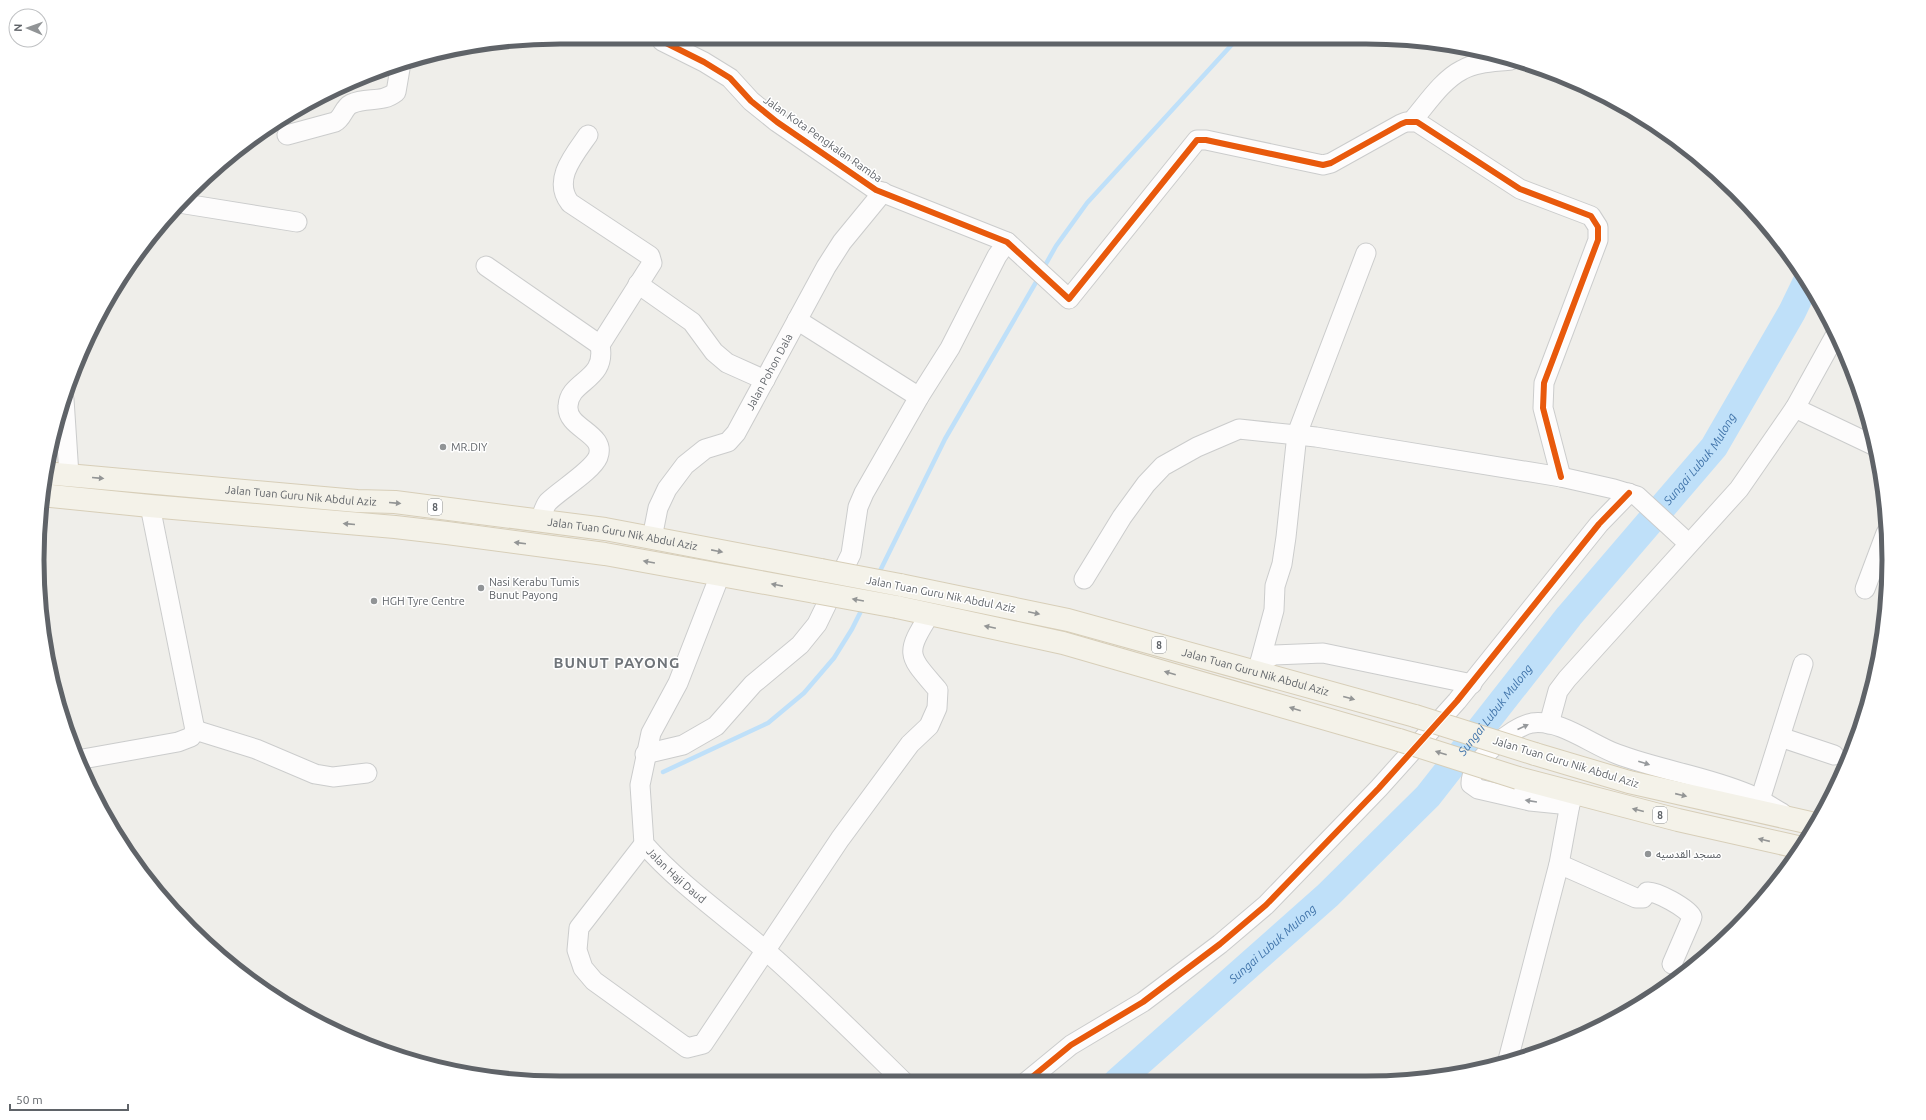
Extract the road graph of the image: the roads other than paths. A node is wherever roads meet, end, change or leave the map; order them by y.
1 (668, 44) edge
2 (1499, 62) edge
3 (400, 69) edge
4 (1412, 121) junction
5 (287, 134) dead end
6 (588, 135) dead end
7 (883, 192) junction
8 (187, 204) edge
9 (297, 222) dead end
10 (1007, 242) junction
11 (1366, 253) dead end
12 (486, 266) dead end
13 (638, 284) junction
14 (797, 320) junction
15 (1833, 340) edge
16 (600, 345) junction
17 (764, 380) junction
18 (919, 397) junction
19 (1795, 408) junction
20 (65, 415) edge
21 (1297, 434) junction
22 (1868, 443) edge
23 (51, 474) edge
24 (69, 475) junction
25 (1561, 477) junction
26 (1633, 495) junction
27 (48, 496) edge
28 (357, 501) junction
29 (150, 506) junction
30 (540, 521) junction
31 (380, 526) junction
32 (652, 538) junction
33 (1683, 538) junction
34 (1882, 545) edge
35 (720, 575) junction
36 (1084, 579) dead end
37 (1865, 589) dead end
38 (930, 614) junction
39 (1803, 664) dead end
40 (1259, 667) junction
41 (1472, 684) junction
42 (1549, 724) junction
43 (195, 730) junction
44 (1780, 737) junction
45 (645, 754) junction
46 (1834, 755) dead end
47 (84, 759) edge
48 (367, 773) dead end
49 (1571, 799) junction
50 (1760, 800) junction
51 (1791, 818) junction
52 (1810, 823) edge
53 (644, 844) junction
54 (1795, 846) edge
55 (1558, 864) junction
56 (765, 951) junction
57 (1672, 964) dead end
58 (1509, 1055) edge
59 (898, 1076) edge
60 (1033, 1076) edge

1 - 7 street, Jalan Kota Pengkalan Ramba
2 - 4 street
3 - 5 street
4 - 10 street
4 - 25 street
6 - 13 street
7 - 10 street, Jalan Kota Pengkalan Ramba
7 - 14 street, Jalan Pohon Dala
8 - 9 street
10 - 18 street
11 - 21 street
12 - 16 street
13 - 16 street
13 - 17 street
14 - 17 street, Jalan Pohon Dala
14 - 18 street
15 - 19 street
16 - 30 street
17 - 32 street, Jalan Pohon Dala
18 - 45 street
19 - 22 street
19 - 33 street
20 - 24 street
21 - 25 street
21 - 36 street
21 - 40 street
23 - 24 main road, Jalan Tuan Guru Nik Abdul Aziz / 8
24 -> 28 main road, Jalan Tuan Guru Nik Abdul Aziz / 8
25 - 26 street
26 - 33 street
26 - 41 street
27 - 29 main road, Jalan Tuan Guru Nik Abdul Aziz / 8
28 -> 30 main road, Jalan Tuan Guru Nik Abdul Aziz / 8
28 - 31 main road
31 -> 29 main road, Jalan Tuan Guru Nik Abdul Aziz / 8
29 - 43 street
30 - 32 main road, Jalan Tuan Guru Nik Abdul Aziz / 8
35 -> 31 main road, Jalan Tuan Guru Nik Abdul Aziz / 8
32 -> 40 main road, Jalan Tuan Guru Nik Abdul Aziz / 8, bridge
33 - 42 street
34 - 37 street
38 -> 35 main road, Jalan Tuan Guru Nik Abdul Aziz / 8, bridge
35 - 45 street, Jalan Haji Daud
49 -> 38 main road, Jalan Tuan Guru Nik Abdul Aziz / 8, bridge
38 - 56 street
39 - 44 street
40 - 41 street
40 -> 51 main road, Jalan Tuan Guru Nik Abdul Aziz / 8, bridge
41 - 60 street
49 -> 42 street
42 -> 50 street
43 - 47 street
43 - 48 street
44 - 46 street
44 - 50 street
45 - 53 street, Jalan Haji Daud
54 -> 49 main road, Jalan Tuan Guru Nik Abdul Aziz / 8
49 - 55 street
50 - 51 street
51 - 52 main road, Jalan Tuan Guru Nik Abdul Aziz / 8
53 - 56 street, Jalan Haji Daud
53 - 56 street
55 - 57 street
55 - 58 street
56 - 59 street, Jalan Haji Daud

